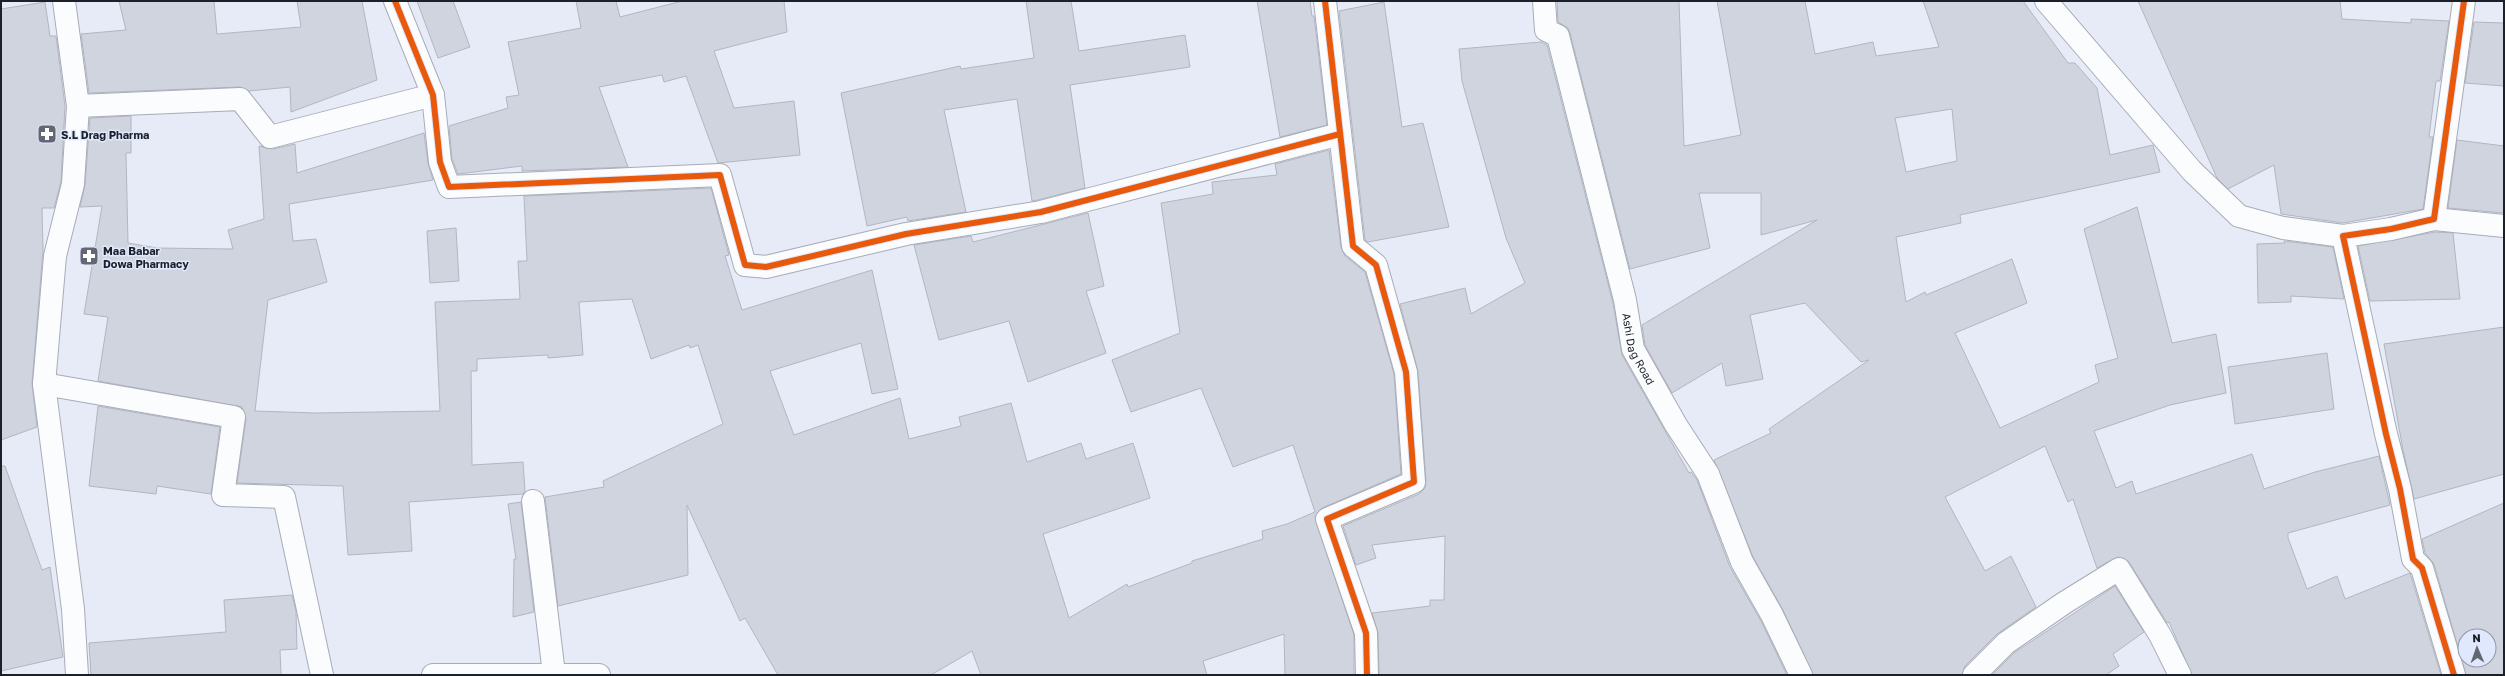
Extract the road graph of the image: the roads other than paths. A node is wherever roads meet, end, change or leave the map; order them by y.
1 (64, 1) edge
2 (395, 1) edge
3 (1325, 1) edge
4 (1544, 1) edge
5 (2046, 1) edge
6 (2464, 1) edge
7 (433, 95) junction
8 (78, 106) junction
9 (1340, 134) junction
10 (2434, 219) junction
11 (2504, 226) edge
12 (2343, 236) junction
13 (44, 384) junction
14 (533, 501) dead end
15 (554, 674) junction
16 (77, 675) edge
17 (322, 675) edge
18 (433, 675) edge
19 (599, 675) edge
20 (1367, 675) edge
21 (1801, 675) edge
22 (1974, 675) edge
23 (2180, 675) edge
24 (2454, 675) edge

1 - 8 street
2 - 7 street
3 - 9 street
4 - 21 street, Ashi Dag Road
5 - 12 street
6 - 10 street
7 - 8 street
7 - 9 street
8 - 13 street
9 - 20 street
10 - 11 street
10 - 12 street
12 - 24 street
13 - 16 street
13 - 17 street
14 - 15 street
15 - 18 street
15 - 19 street
22 - 23 street

